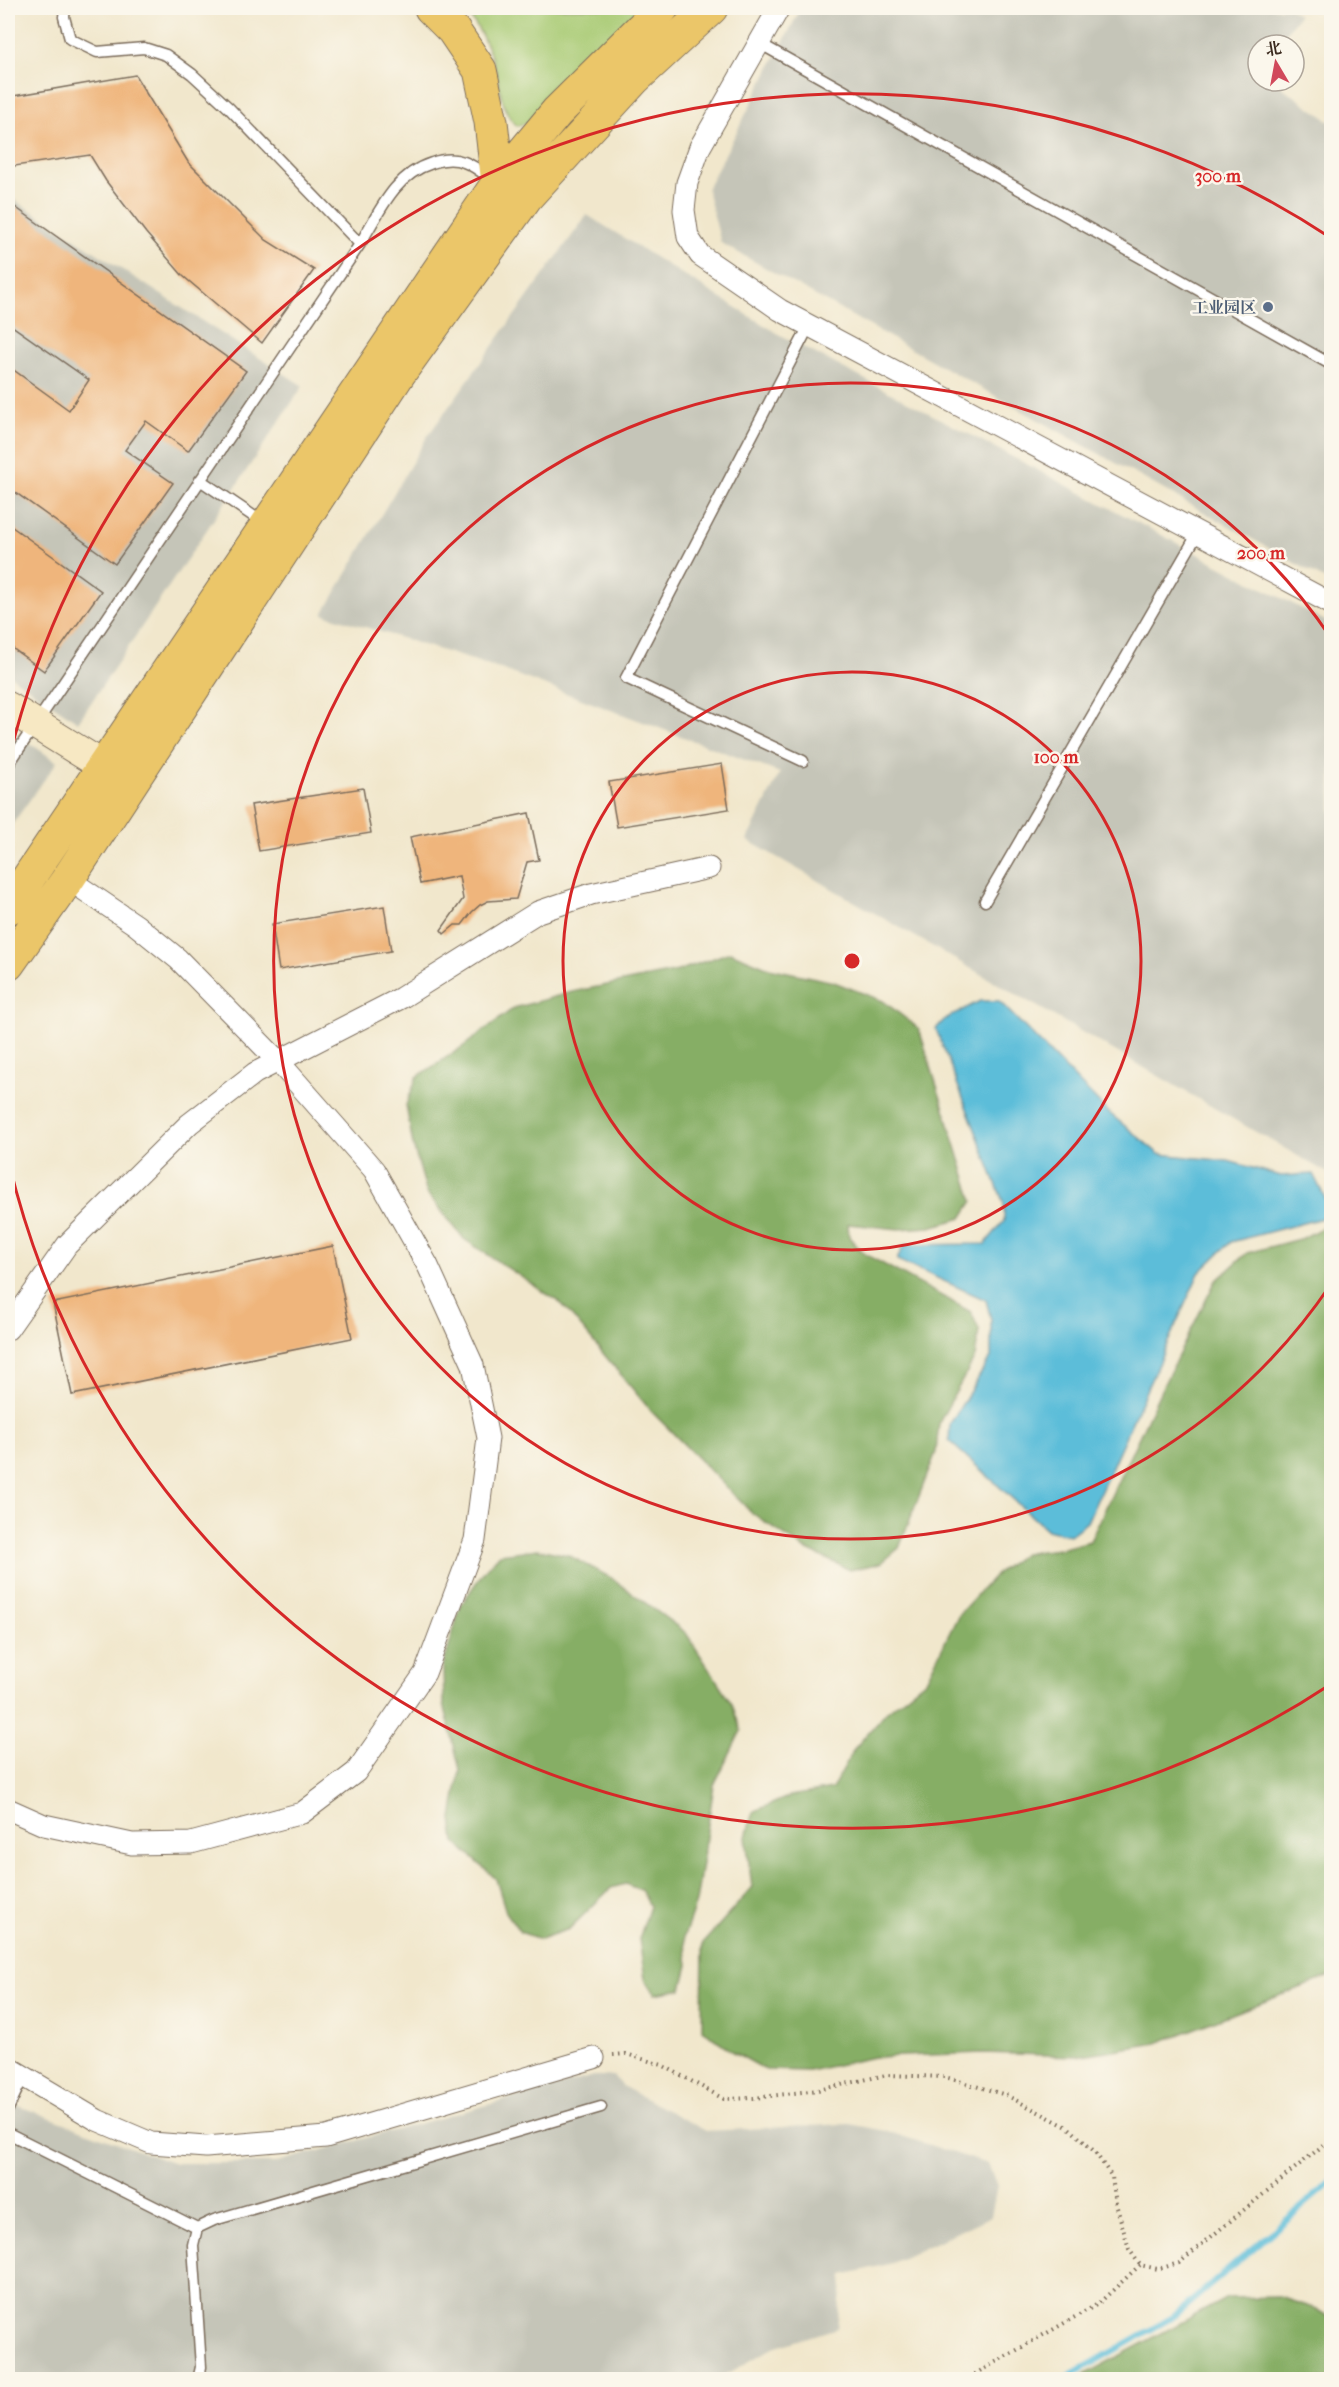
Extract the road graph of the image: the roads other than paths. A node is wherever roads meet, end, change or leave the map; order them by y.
1 (65, 8) edge
2 (431, 8) edge
3 (662, 8) edge
4 (711, 8) edge
5 (779, 8) edge
6 (759, 43) junction
7 (498, 183) junction
8 (360, 244) junction
9 (809, 326) junction
10 (1332, 364) edge
11 (200, 480) junction
12 (268, 526) junction
13 (1198, 533) junction
14 (1332, 604) edge
15 (8, 707) edge
16 (35, 724) junction
17 (803, 761) dead end
18 (8, 765) edge
19 (105, 767) junction
20 (709, 868) dead end
21 (68, 879) junction
22 (986, 901) dead end
23 (8, 908) edge
24 (8, 964) edge
25 (278, 1061) junction
26 (8, 1329) edge
27 (8, 1809) edge
28 (594, 2058) road end
29 (15, 2072) edge
30 (601, 2107) dead end
31 (8, 2109) edge
32 (8, 2133) edge
33 (196, 2228) junction
34 (198, 2379) edge

1 - 8 lane
2 - 7 highway
3 - 7 highway
4 - 21 highway
5 - 6 street
6 - 9 street
6 - 10 lane
7 - 8 lane
7 - 12 highway
8 - 11 lane
9 - 13 street
9 - 17 lane
11 - 12 lane
11 - 16 lane
12 - 19 highway
13 - 14 street
13 - 22 lane
15 - 16 street
16 - 18 lane
16 - 19 street
19 - 23 highway
20 - 25 street
21 - 24 highway
21 - 25 street
25 - 26 street
25 - 27 street
28 - 29 street
29 - 31 lane
30 - 33 lane
32 - 33 lane
33 - 34 lane

